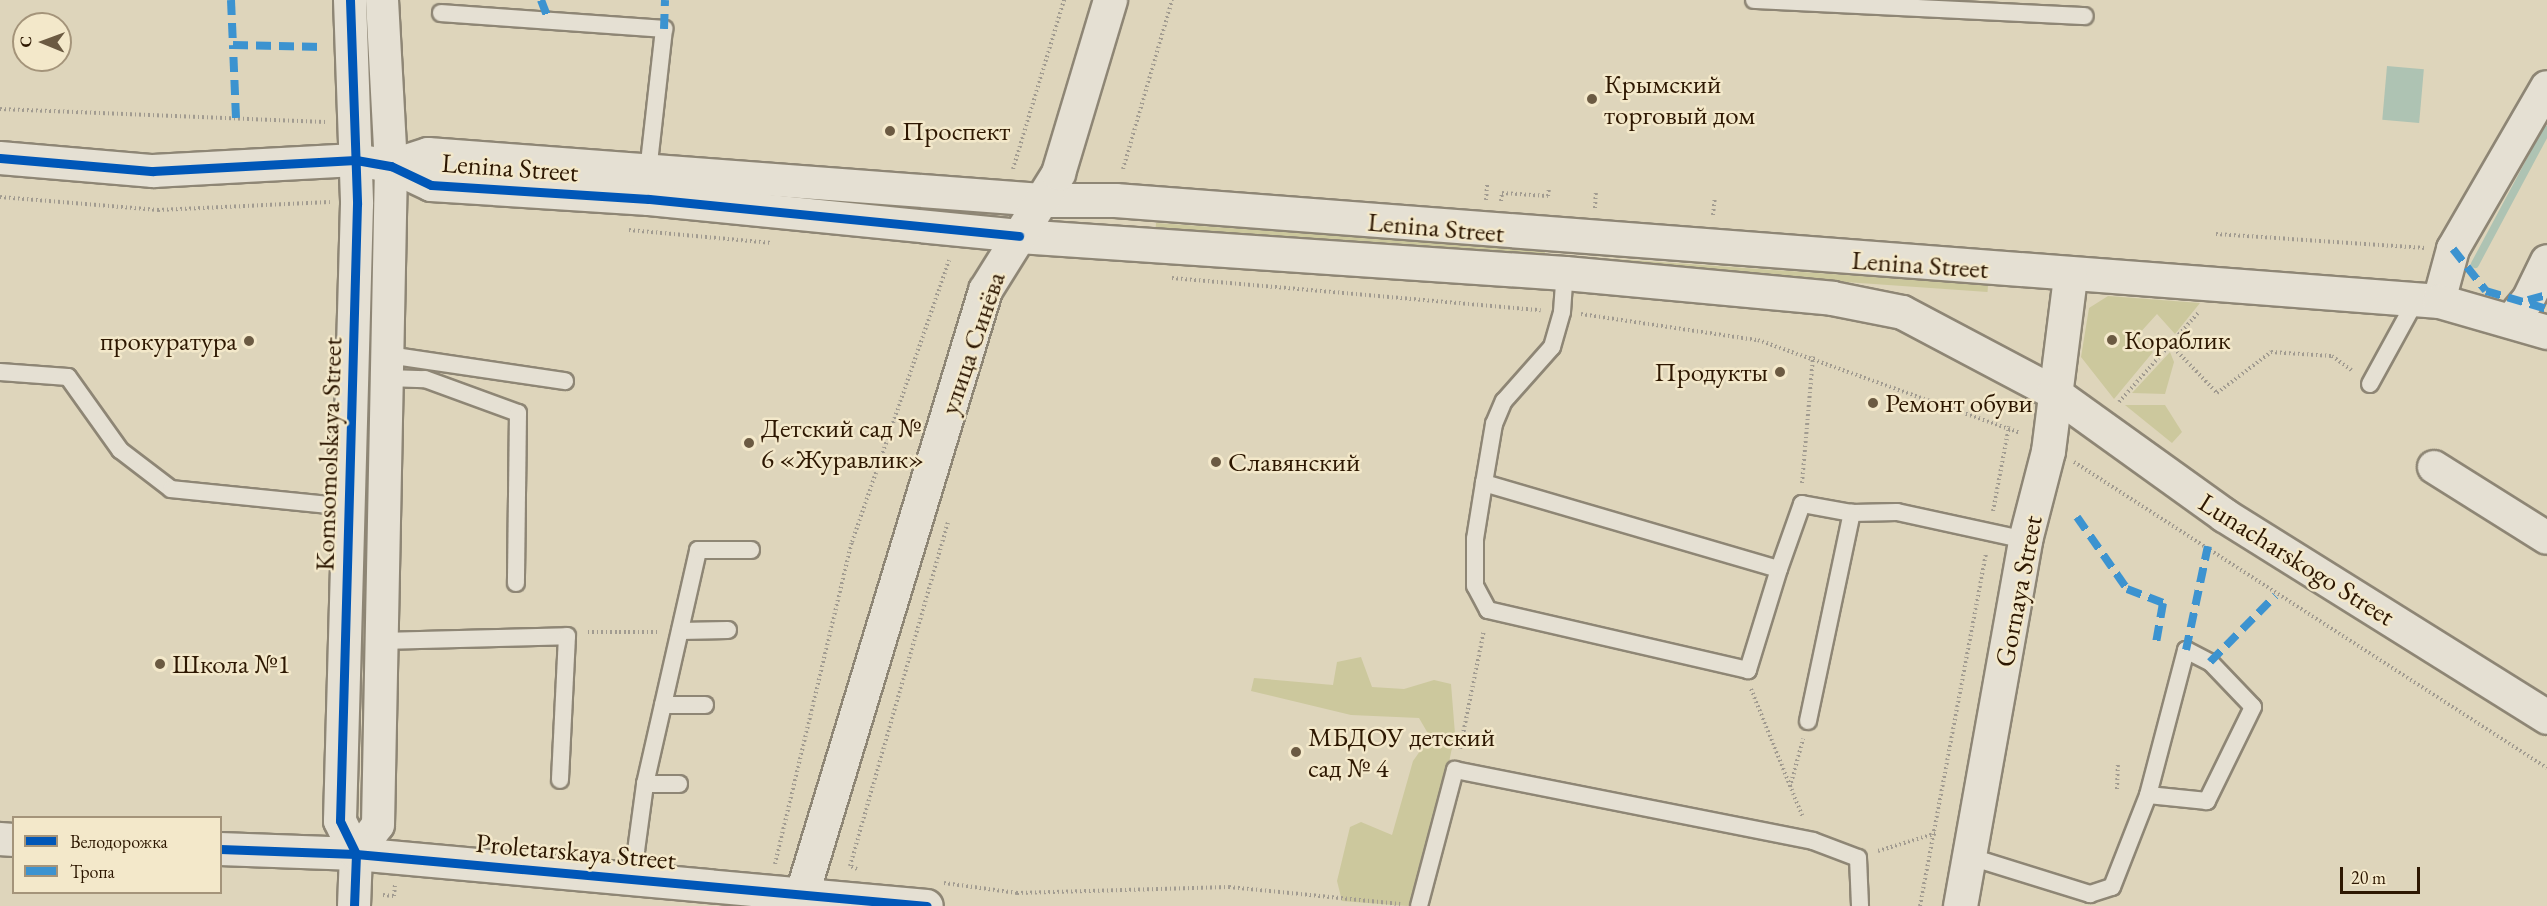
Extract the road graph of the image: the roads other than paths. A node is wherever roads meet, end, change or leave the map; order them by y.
1 (350, 0) edge
2 (382, 0) edge
3 (1110, 0) edge
4 (1754, 0) edge
5 (1805, 1) edge
6 (441, 13) dead end
7 (2085, 16) dead end
8 (2547, 87) edge
9 (0, 158) edge
10 (356, 160) junction
11 (391, 166) junction
12 (648, 172) junction
13 (1041, 200) junction
14 (1019, 236) junction
15 (1569, 239) junction
16 (2547, 261) edge
17 (1565, 273) junction
18 (2070, 276) junction
19 (2427, 300) junction
20 (2547, 313) edge
21 (2496, 315) junction
22 (2547, 332) edge
23 (388, 367) junction
24 (0, 372) edge
25 (565, 381) dead end
26 (2370, 384) road end
27 (2053, 392) junction
28 (2434, 467) dead end
29 (1484, 483) junction
30 (348, 507) junction
31 (1852, 513) junction
32 (2547, 538) edge
33 (2025, 540) junction
34 (750, 550) dead end
35 (1779, 569) junction
36 (516, 583) dead end
37 (728, 630) dead end
38 (680, 631) junction
39 (381, 642) junction
40 (663, 705) junction
41 (705, 705) dead end
42 (2547, 717) edge
43 (1808, 721) road end
44 (560, 780) dead end
45 (645, 784) junction
46 (679, 784) dead end
47 (2148, 795) junction
48 (222, 849) edge
49 (356, 854) junction
50 (1971, 857) junction
51 (624, 878) junction
52 (932, 894) edge
53 (799, 899) edge
54 (363, 900) edge
55 (1419, 906) edge
56 (1860, 906) edge
57 (1960, 906) edge

1 - 10 street, Komsomolskaya Street
2 - 11 street, Komsomolskaya Street
3 - 13 main road, улица Синёва
4 - 5 lane
5 - 7 lane
6 - 12 lane
8 - 19 street
9 - 10 street, Lenina Street
10 - 11 street, Lenina Street
10 - 30 street, Komsomolskaya Street
11 - 12 street, Lenina Street
11 - 14 street, Lenina Street
11 - 23 street, Komsomolskaya Street
12 - 13 street, Lenina Street
13 - 14 main road, улица Синёва
13 - 15 main road, Lenina Street
14 - 17 main road, Lenina Street
14 - 53 main road, улица Синёва
15 - 17 main road
15 - 18 main road, Lenina Street
16 - 21 street
17 - 27 main road, Lenina Street
17 - 29 lane
18 - 19 main road, Lenina Street
18 - 27 main road, Gornaya Street
19 - 21 main road, Lenina Street
19 - 26 lane
20 - 21 street, Lenina Street
21 - 22 main road
23 - 25 lane
23 - 36 lane
23 - 39 street, Komsomolskaya Street
24 - 30 lane
27 - 33 main road, Gornaya Street
27 - 42 main road, Lunacharskogo Street
28 - 32 street
29 - 35 lane
29 - 35 lane
30 - 49 street, Komsomolskaya Street
31 - 33 lane
31 - 35 lane
31 - 43 lane
33 - 50 main road, Gornaya Street
34 - 38 lane
37 - 38 lane
38 - 40 lane
39 - 44 lane
39 - 49 street, Komsomolskaya Street
40 - 41 lane
40 - 45 lane
45 - 46 lane
45 - 51 lane
47 - 47 lane
47 - 50 lane
48 - 49 street, Proletarskaya Street
49 - 51 street, Proletarskaya Street
49 - 54 street, Komsomolskaya Street
50 - 57 main road, Gornaya Street
51 - 53 street, Proletarskaya Street
52 - 53 street, Proletarskaya Street
55 - 56 lane

